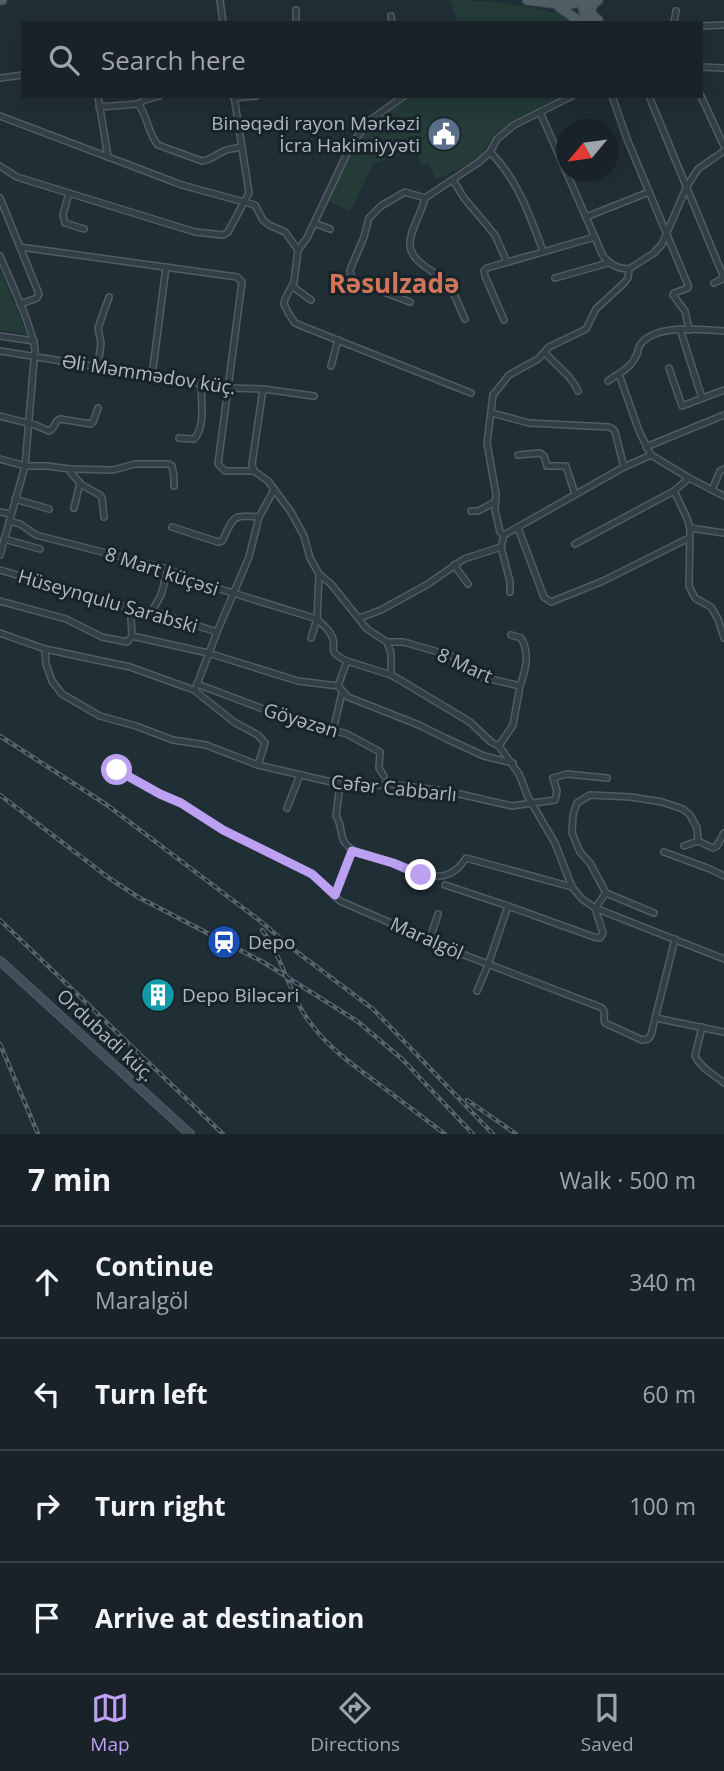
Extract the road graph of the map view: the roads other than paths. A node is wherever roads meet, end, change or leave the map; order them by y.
1 (220, 0) edge
2 (527, 0) edge
3 (598, 0) edge
4 (583, 1) edge
5 (551, 4) junction
6 (296, 10) dead end
7 (676, 11) dead end
8 (223, 21) edge
9 (296, 21) edge
10 (589, 21) edge
11 (591, 21) edge
12 (591, 21) edge
13 (674, 21) edge
14 (724, 25) edge
15 (703, 26) edge
16 (703, 67) edge
17 (724, 68) edge
18 (21, 75) edge
19 (0, 78) edge
20 (98, 98) edge
21 (152, 98) edge
22 (234, 98) edge
23 (401, 98) edge
24 (568, 98) edge
25 (613, 98) edge
26 (650, 98) edge
27 (702, 98) edge
28 (138, 104) junction
29 (99, 107) junction
30 (540, 112) junction
31 (0, 116) edge
32 (242, 147) junction
33 (724, 150) edge
34 (490, 152) junction
35 (108, 157) junction
36 (0, 166) edge
37 (453, 180) junction
38 (687, 186) junction
39 (649, 192) junction
40 (69, 193) junction
41 (0, 198) edge
42 (425, 198) junction
43 (245, 202) junction
44 (586, 217) junction
45 (314, 223) junction
46 (84, 229) dead end
47 (330, 229) dead end
48 (667, 234) junction
49 (595, 237) junction
50 (20, 247) junction
51 (298, 250) junction
52 (543, 251) junction
53 (0, 256) edge
54 (507, 262) junction
55 (608, 263) junction
56 (166, 267) junction
57 (629, 269) junction
58 (555, 278) dead end
59 (724, 278) edge
60 (714, 283) dead end
61 (292, 286) junction
62 (109, 297) dead end
63 (311, 300) dead end
64 (410, 302) dead end
65 (20, 304) junction
66 (465, 319) dead end
67 (504, 320) dead end
68 (680, 329) junction
69 (689, 330) junction
70 (724, 331) edge
71 (0, 336) edge
72 (34, 341) junction
73 (338, 341) junction
74 (0, 351) edge
75 (545, 352) junction
76 (34, 356) junction
77 (98, 366) junction
78 (331, 366) dead end
79 (669, 368) dead end
80 (619, 374) junction
81 (152, 376) junction
82 (608, 381) dead end
83 (201, 384) junction
84 (228, 388) junction
85 (263, 389) junction
86 (724, 390) edge
87 (578, 391) dead end
88 (471, 393) dead end
89 (314, 396) dead end
90 (702, 398) junction
91 (98, 408) dead end
92 (492, 413) junction
93 (724, 415) edge
94 (0, 416) edge
95 (28, 424) junction
96 (179, 438) dead end
97 (646, 447) junction
98 (651, 454) junction
99 (518, 455) dead end
100 (0, 459) edge
101 (25, 466) junction
102 (624, 467) junction
103 (70, 469) junction
104 (724, 469) edge
105 (254, 471) junction
106 (689, 478) junction
107 (80, 483) junction
108 (174, 486) dead end
109 (275, 490) junction
110 (712, 490) junction
111 (674, 491) junction
112 (576, 494) junction
113 (724, 496) edge
114 (15, 499) junction
115 (495, 502) junction
116 (74, 508) dead end
117 (49, 509) dead end
118 (471, 511) dead end
119 (0, 512) edge
120 (104, 517) dead end
121 (259, 517) junction
122 (10, 518) junction
123 (172, 527) dead end
124 (518, 528) junction
125 (690, 528) junction
126 (724, 533) edge
127 (504, 535) junction
128 (4, 538) junction
129 (689, 538) junction
130 (575, 544) dead end
131 (501, 547) junction
132 (40, 549) dead end
133 (0, 555) edge
134 (454, 565) junction
135 (168, 569) junction
136 (0, 570) edge
137 (319, 574) junction
138 (468, 584) dead end
139 (510, 592) dead end
140 (233, 594) junction
141 (0, 601) edge
142 (137, 610) junction
143 (152, 611) junction
144 (359, 618) junction
145 (317, 619) junction
146 (217, 632) junction
147 (0, 633) edge
148 (511, 635) dead end
149 (132, 636) junction
150 (312, 638) dead end
151 (724, 638) edge
152 (387, 642) junction
153 (46, 649) junction
154 (208, 653) junction
155 (347, 662) junction
156 (391, 675) junction
157 (338, 686) junction
158 (520, 686) junction
159 (196, 687) junction
160 (342, 693) junction
161 (333, 730) junction
162 (491, 742) junction
163 (499, 746) junction
164 (484, 756) junction
165 (513, 763) junction
166 (258, 765) junction
167 (117, 770) dead end
168 (300, 775) junction
169 (384, 776) dead end
170 (607, 778) dead end
171 (340, 784) junction
172 (531, 803) junction
173 (287, 808) dead end
174 (724, 833) edge
175 (698, 841) junction
176 (684, 846) dead end
177 (355, 851) junction
178 (664, 852) dead end
179 (724, 876) edge
180 (445, 886) dead end
181 (572, 887) junction
182 (606, 893) junction
183 (335, 895) junction
184 (508, 906) junction
185 (595, 908) junction
186 (654, 913) dead end
187 (438, 914) dead end
188 (430, 939) junction
189 (675, 940) junction
190 (724, 959) edge
191 (0, 961) edge
192 (488, 965) junction
193 (477, 991) dead end
194 (656, 1018) junction
195 (702, 1027) junction
196 (724, 1032) edge
197 (724, 1083) edge
198 (190, 1134) edge

1 - 8 street
2 - 5 main road
3 - 11 main road
4 - 5 main road
4 - 12 main road
5 - 10 main road
6 - 9 street
7 - 13 street
14 - 15 street
16 - 17 street
18 - 19 street
20 - 29 street
21 - 28 street
22 - 32 street
23 - 45 street
24 - 30 street
25 - 39 street
26 - 38 street
27 - 33 street
28 - 29 street
28 - 32 street
29 - 35 street
30 - 34 street
30 - 44 street
31 - 35 street
32 - 43 street
33 - 38 street
34 - 37 street
34 - 52 street
35 - 43 street
36 - 40 street
37 - 42 street
37 - 54 street
38 - 48 street
38 - 59 street
39 - 44 street
39 - 48 street
40 - 43 street
40 - 46 street
41 - 50 street
42 - 64 street
42 - 66 street
43 - 51 street
44 - 49 street
45 - 47 street
45 - 51 street
48 - 57 street
48 - 69 street
49 - 52 street
49 - 55 street
50 - 56 street
50 - 65 street
51 - 61 street
52 - 54 street
53 - 65 street
54 - 67 street
55 - 57 street
55 - 58 street
56 - 81 street
56 - 84 street
57 - 75 street
59 - 60 street
61 - 63 street
61 - 73 street
62 - 77 street
65 - 72 street
68 - 69 street
68 - 80 street
68 - 90 street
69 - 70 street
71 - 72 street
72 - 76 street
73 - 78 street
73 - 88 street
74 - 76 street, Əli Məmmədov küç.
75 - 87 street
75 - 92 street
76 - 77 street, Əli Məmmədov küç.
76 - 95 street
77 - 81 street, Əli Məmmədov küç.
79 - 90 street
80 - 82 street
80 - 97 street
81 - 83 street, Əli Məmmədov küç.
83 - 84 street, Əli Məmmədov küç.
83 - 96 street
84 - 85 street, Əli Məmmədov küç.
84 - 105 street
85 - 89 street, Əli Məmmədov küç.
85 - 105 street
86 - 90 street
91 - 95 street
92 - 102 street
92 - 115 street
93 - 97 street
94 - 95 street
95 - 101 street
97 - 98 street
98 - 102 street
98 - 106 street
99 - 112 street
100 - 101 street
101 - 103 street
101 - 114 street
102 - 112 street
103 - 107 street
103 - 108 street
104 - 110 street
105 - 109 street
106 - 110 street
106 - 111 street
107 - 116 street
107 - 120 street
109 - 121 street
109 - 137 street
110 - 113 street
111 - 125 street
111 - 130 street
112 - 124 street
114 - 117 street
114 - 122 street
115 - 118 street
115 - 127 street
119 - 122 street, 8 Mart küçəsi
121 - 123 street
121 - 140 street
122 - 128 street
122 - 135 street, 8 Mart küçəsi
124 - 127 street
124 - 129 street
125 - 126 street
125 - 129 street
127 - 131 street
128 - 132 street
128 - 133 street
129 - 151 street
131 - 134 street
131 - 139 street
134 - 138 street
134 - 144 street
135 - 140 street, 8 Mart küçəsi
135 - 143 street
136 - 142 street, Hüseynqulu Sarabski
137 - 144 street
137 - 145 street
140 - 145 street, 8 Mart küçəsi
140 - 146 street
141 - 149 street, Göyəzən
142 - 143 street, Hüseynqulu Sarabski
142 - 149 street
143 - 146 street, Hüseynqulu Sarabski
144 - 152 street
145 - 150 street
145 - 155 street
146 - 154 street
147 - 153 street
148 - 158 street
149 - 154 street, Göyəzən
152 - 156 street
152 - 158 street, 8 Mart
153 - 159 street
153 - 166 street, Cəfər Cabbarlı
154 - 157 street, Göyəzən
154 - 159 street
155 - 156 street
155 - 157 street
156 - 162 street
157 - 160 street
158 - 163 street
159 - 161 street, Göyəzən
159 - 166 street
160 - 161 street
160 - 164 street
161 - 169 street, Göyəzən
162 - 163 street
162 - 164 street
163 - 165 street
164 - 165 street
165 - 172 street
166 - 168 street, Cəfər Cabbarlı
167 - 183 street, Maralgöl
168 - 171 street, Cəfər Cabbarlı
168 - 173 street
170 - 172 street
171 - 172 street, Cəfər Cabbarlı
171 - 177 street
172 - 181 street
174 - 175 street
175 - 176 street
175 - 182 street
177 - 181 street
177 - 183 street
178 - 179 street
180 - 184 street
181 - 185 street
182 - 185 street
182 - 186 street
183 - 188 street, Maralgöl
184 - 185 street
184 - 192 street
185 - 189 street
187 - 188 street
188 - 192 street, Maralgöl
189 - 190 street
189 - 194 street
191 - 198 main road, Ordubadi küç.
192 - 193 street
192 - 194 street, Maralgöl
194 - 195 street
195 - 196 street
195 - 197 street

